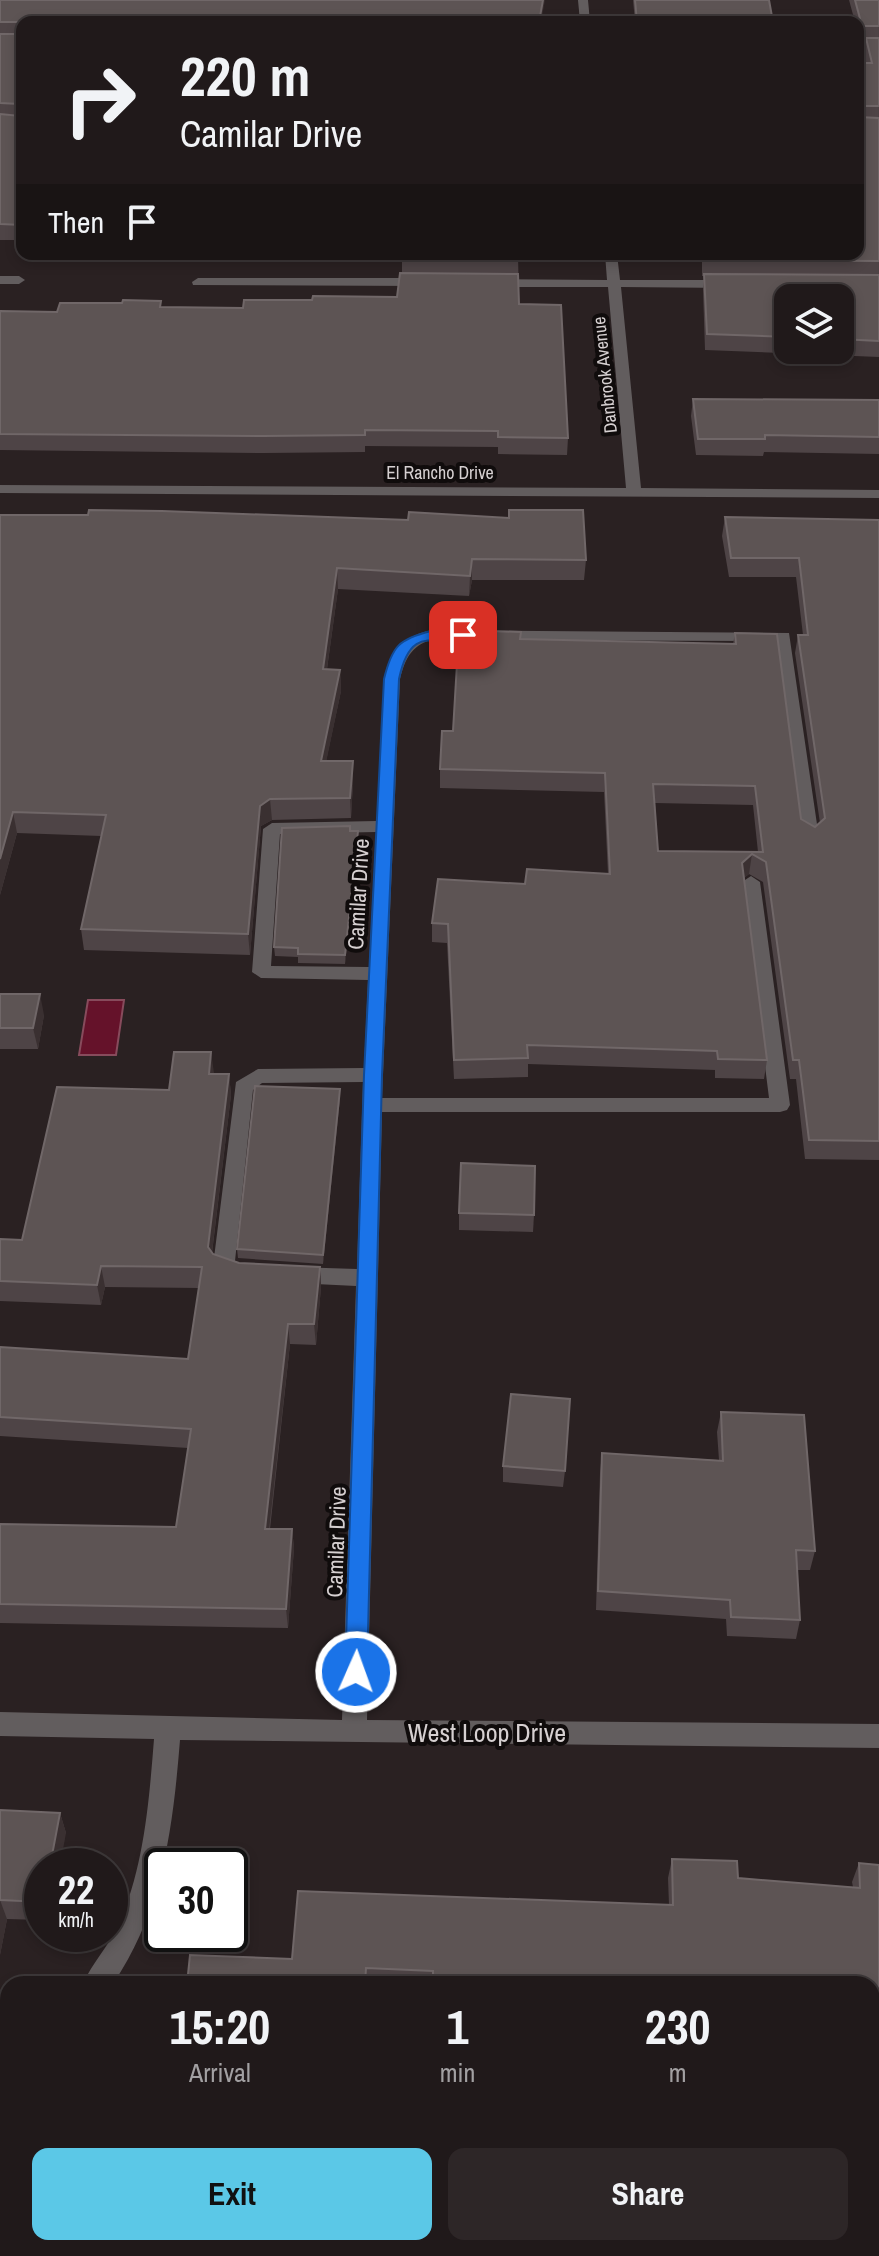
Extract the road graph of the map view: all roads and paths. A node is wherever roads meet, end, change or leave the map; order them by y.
1 (611, 260) edge
2 (0, 280) edge
3 (19, 280) dead end
4 (198, 282) dead end
5 (438, 282) edge
6 (470, 283) edge
7 (613, 283) junction
8 (738, 284) edge
9 (0, 489) edge
10 (634, 493) junction
11 (879, 494) edge
12 (385, 826) junction
13 (810, 838) edge
14 (751, 882) dead end
15 (378, 974) junction
16 (373, 1075) junction
17 (372, 1105) junction
18 (367, 1278) junction
19 (0, 1724) edge
20 (168, 1728) junction
21 (354, 1732) junction
22 (879, 1736) edge
23 (102, 1976) edge

1 - 7 street, Danbrook Avenue
2 - 3 street
4 - 5 street
6 - 7 street
7 - 8 street
7 - 10 street, Danbrook Avenue
9 - 10 street, El Rancho Drive
10 - 11 street, El Rancho Drive
12 - 13 street, Camilar Drive
12 - 15 street, Camilar Drive
12 - 15 street
14 - 17 street
15 - 16 street, Camilar Drive
16 - 17 street, Camilar Drive
16 - 18 street
17 - 18 street, Camilar Drive
18 - 21 street, Camilar Drive
19 - 20 street, West Loop Drive
20 - 21 street, West Loop Drive
20 - 23 street
21 - 22 street, West Loop Drive

